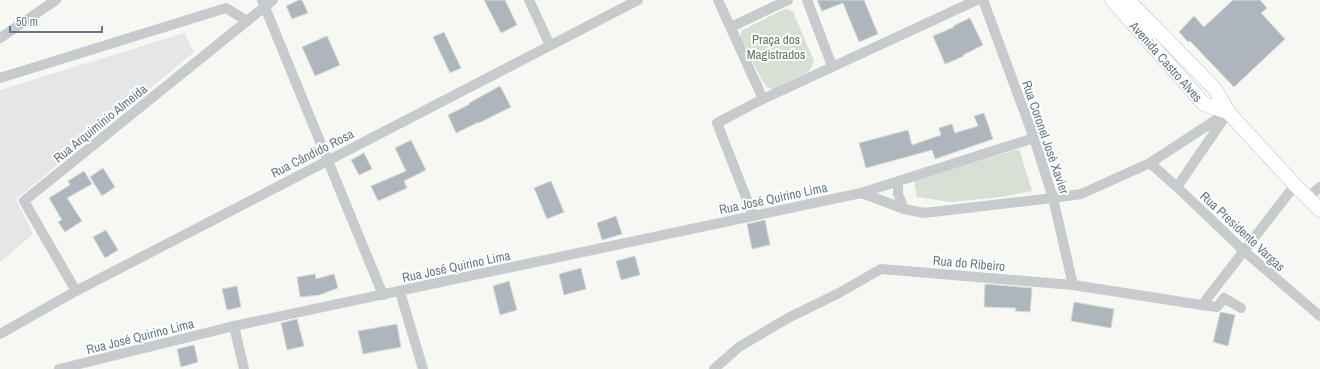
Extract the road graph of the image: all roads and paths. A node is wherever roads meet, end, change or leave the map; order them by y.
1 (56, 0) edge
2 (529, 0) edge
3 (638, 0) edge
4 (718, 0) edge
5 (788, 0) edge
6 (807, 0) edge
7 (977, 0) edge
8 (983, 0) edge
9 (1112, 0) edge
10 (1128, 0) edge
11 (267, 2) edge
12 (247, 21) junction
13 (731, 27) junction
14 (0, 38) edge
15 (550, 45) junction
16 (832, 66) junction
17 (0, 78) edge
18 (763, 99) junction
19 (1228, 112) junction
20 (1034, 138) junction
21 (328, 160) junction
22 (1150, 163) junction
23 (898, 182) junction
24 (1295, 185) junction
25 (1177, 186) junction
26 (1320, 187) edge
27 (861, 193) junction
28 (1308, 197) junction
29 (1053, 198) junction
30 (904, 209) junction
31 (1320, 210) edge
32 (753, 215) junction
33 (1244, 251) junction
34 (1073, 285) junction
35 (76, 291) junction
36 (400, 292) junction
37 (383, 295) junction
38 (1202, 306) junction
39 (1241, 308) dead end
40 (1320, 316) edge
41 (234, 326) junction
42 (0, 334) edge
43 (59, 369) edge
44 (244, 369) edge
45 (423, 369) edge
46 (714, 369) edge

1 - 14 street
2 - 15 street
3 - 15 street, Rua Cândido Rosa
4 - 13 street
5 - 13 street
6 - 16 street
7 - 16 street
8 - 20 street, Rua Coronel José Xavier
9 - 19 street, Avenida Castro Alves
10 - 19 street, Avenida Castro Alves
11 - 12 street, Rua Arquimínio Almeida
11 - 21 street
12 - 17 street
12 - 35 street, Rua Arquimínio Almeida
13 - 18 street
15 - 21 street, Rua Cândido Rosa
16 - 18 street
18 - 32 street
19 - 22 street, Rua José Quirino Lima
19 - 24 street, Avenida Castro Alves
19 - 25 street
20 - 23 street, Rua José Quirino Lima
20 - 29 street, Rua Coronel José Xavier
21 - 35 street, Rua Cândido Rosa
21 - 37 street
22 - 25 street, Rua Presidente Vargas
22 - 29 street, Rua José Quirino Lima
23 - 27 street, Rua José Quirino Lima
23 - 30 street
24 - 28 street, Avenida Castro Alves
24 - 33 street
25 - 33 street, Rua Presidente Vargas
26 - 28 street
27 - 30 street, Rua José Quirino Lima
27 - 32 street, Rua José Quirino Lima
28 - 31 street, Avenida Castro Alves
29 - 30 street, Rua José Quirino Lima
29 - 34 street, Rua Coronel José Xavier
32 - 36 street, Rua José Quirino Lima
33 - 38 street
33 - 40 street, Rua Presidente Vargas
34 - 38 street, Rua do Ribeiro
34 - 46 street, Rua do Ribeiro
35 - 42 street, Rua Cândido Rosa
36 - 37 street, Rua José Quirino Lima
36 - 45 street
37 - 41 street, Rua José Quirino Lima
38 - 39 street, Rua do Ribeiro
41 - 43 street, Rua José Quirino Lima
41 - 44 street

